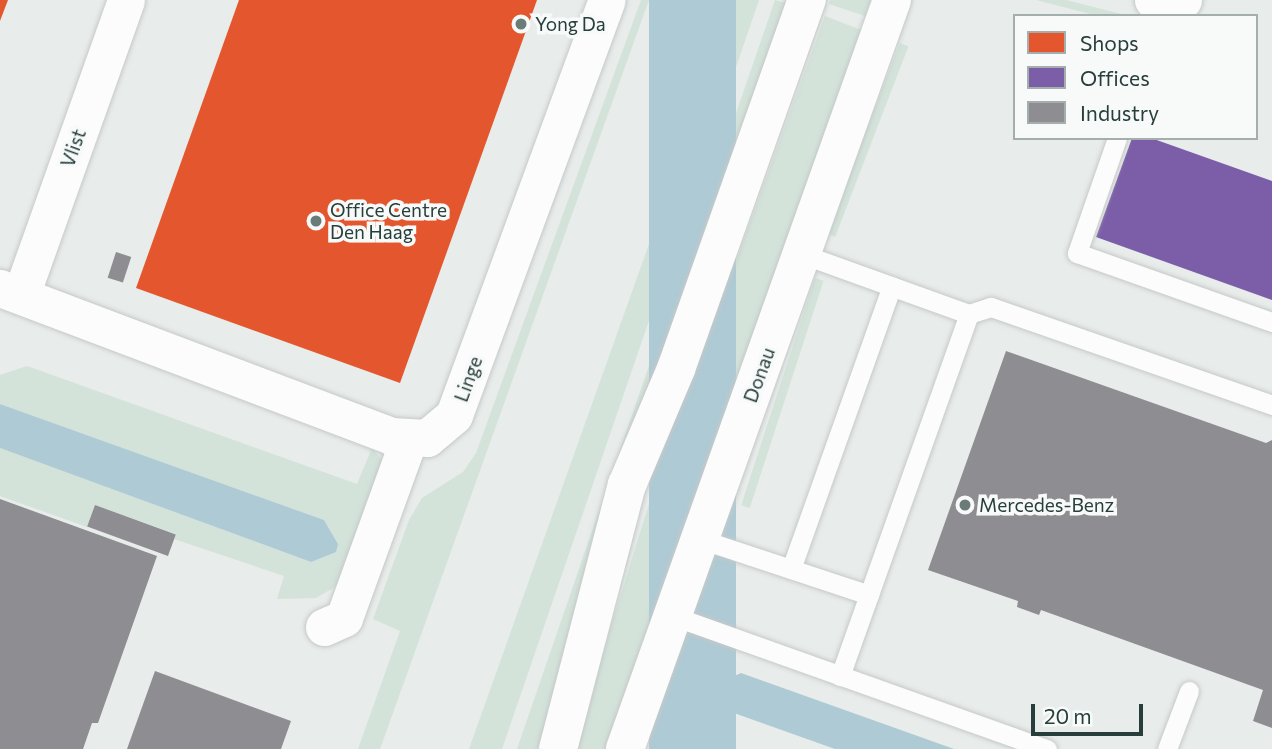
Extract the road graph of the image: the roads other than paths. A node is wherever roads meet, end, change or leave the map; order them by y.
1 (126, 0) edge
2 (607, 0) edge
3 (807, 0) edge
4 (892, 0) edge
5 (1116, 140) edge
6 (802, 254) junction
7 (892, 286) junction
8 (10, 292) edge
9 (969, 314) junction
10 (1272, 323) edge
11 (1272, 405) edge
12 (410, 438) junction
13 (700, 539) junction
14 (791, 569) junction
15 (869, 595) junction
16 (673, 616) junction
17 (324, 627) dead end
18 (840, 676) junction
19 (1189, 691) dead end
20 (558, 749) edge
21 (625, 749) edge
22 (1047, 749) edge
23 (1167, 749) edge

1 - 8 street, Vlist
2 - 12 street, Linge
3 - 20 main road
4 - 6 main road, Donau
5 - 10 lane
6 - 7 lane
6 - 13 main road, Donau
7 - 9 lane
7 - 14 lane
8 - 12 street
9 - 11 lane
9 - 15 lane
12 - 17 street
13 - 14 lane
13 - 16 main road, Donau
14 - 15 lane
15 - 18 lane
16 - 18 lane
16 - 21 main road, Donau
18 - 22 lane
19 - 23 lane

